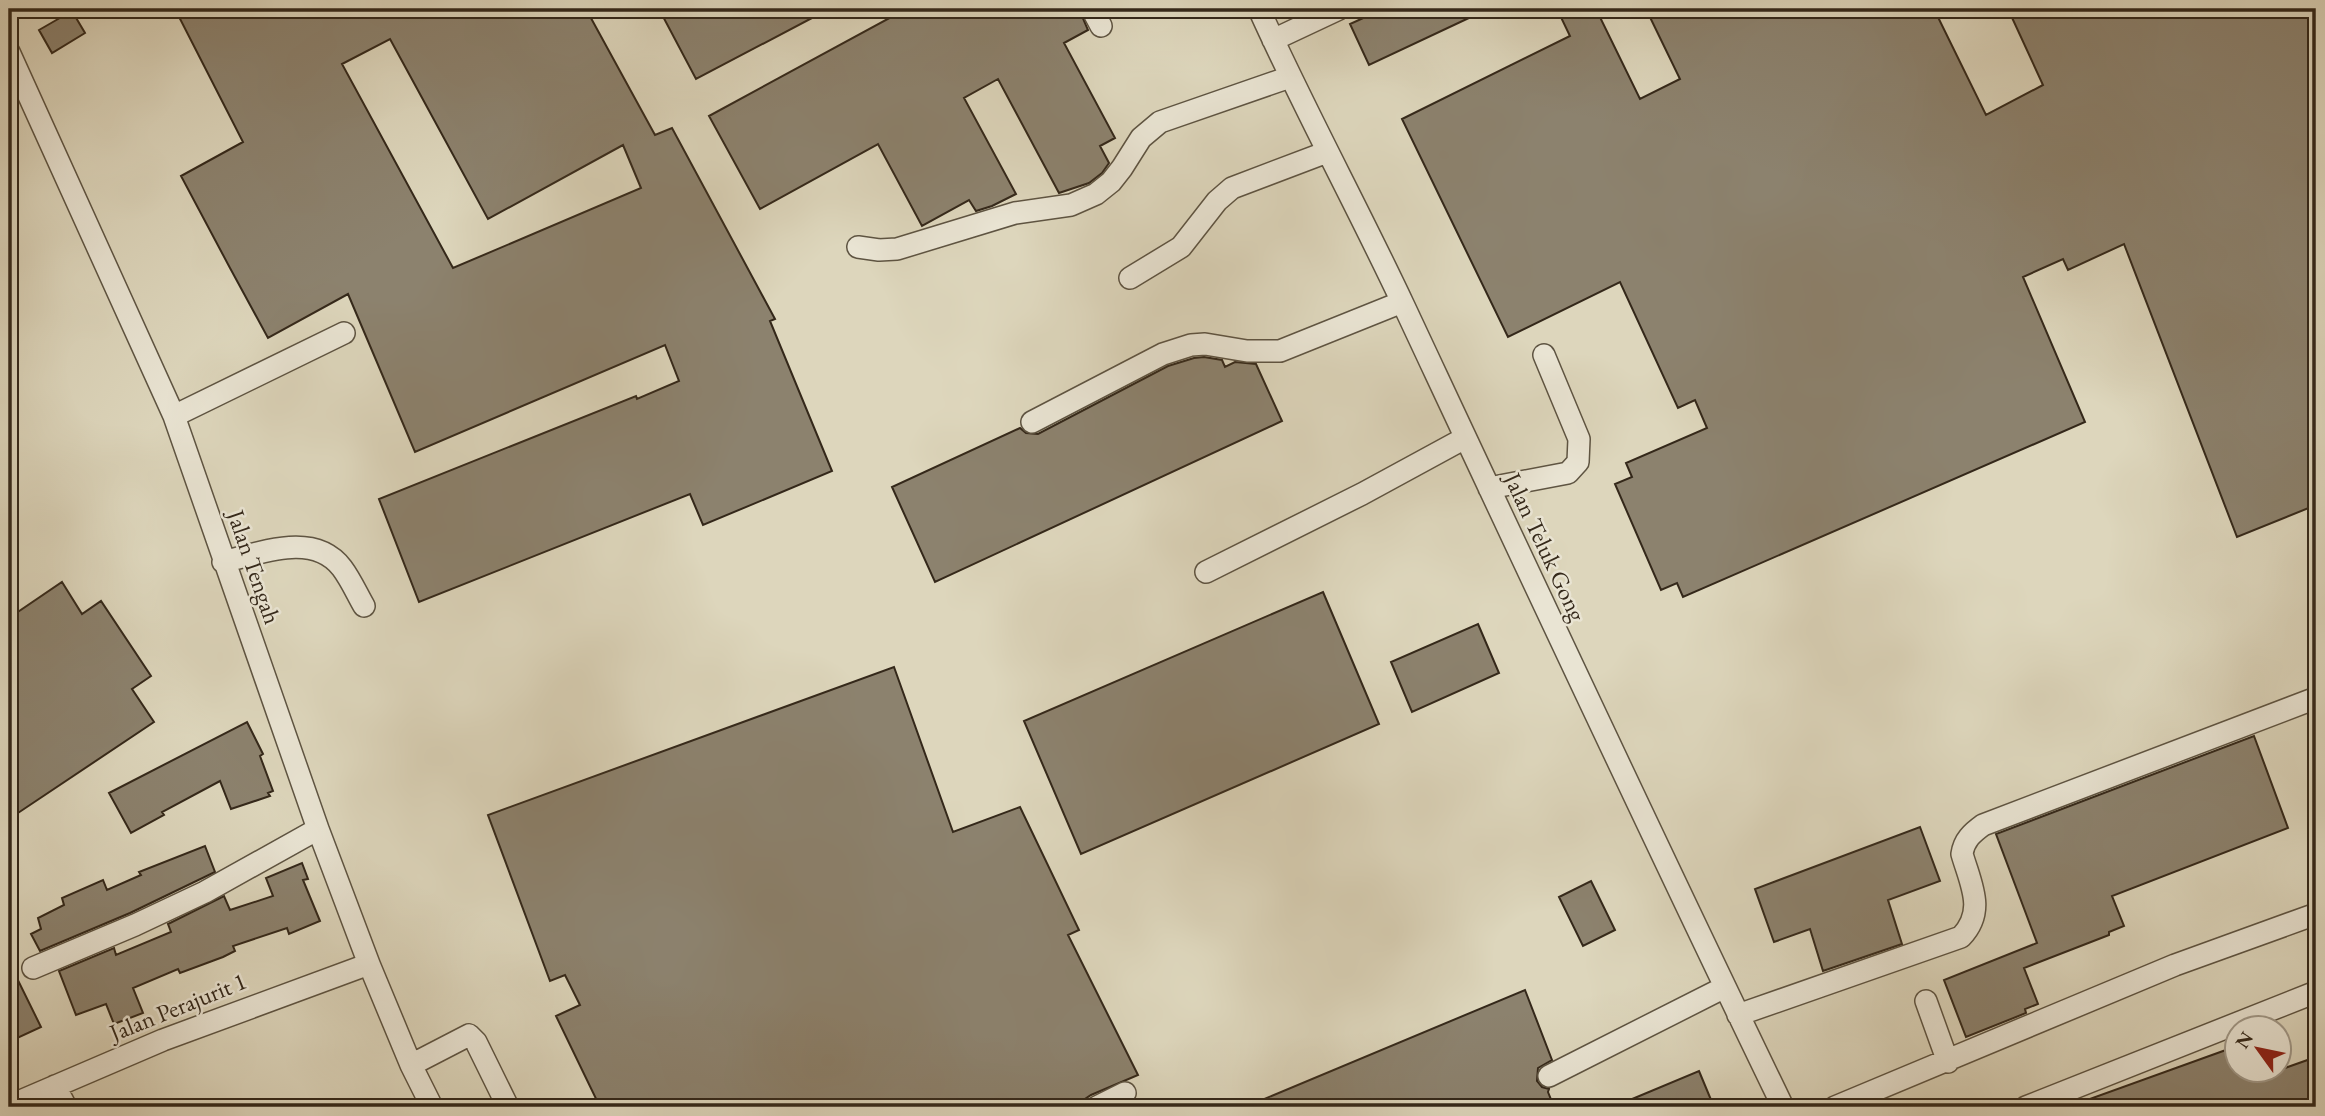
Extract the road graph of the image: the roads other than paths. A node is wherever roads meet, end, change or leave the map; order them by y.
1 (1259, 9) edge
2 (1339, 9) edge
3 (1273, 40) junction
4 (9, 52) edge
5 (1290, 77) junction
6 (16, 85) edge
7 (1327, 152) junction
8 (858, 247) dead end
9 (1130, 278) dead end
10 (1402, 302) junction
11 (344, 333) dead end
12 (1544, 355) dead end
13 (174, 416) junction
14 (1031, 422) dead end
15 (1465, 438) junction
16 (1489, 488) junction
17 (223, 562) junction
18 (1206, 572) dead end
19 (364, 606) dead end
20 (2316, 698) edge
21 (318, 829) junction
22 (2316, 914) edge
23 (369, 964) junction
24 (33, 968) dead end
25 (1725, 987) junction
26 (2316, 992) edge
27 (1926, 1001) dead end
28 (1738, 1015) junction
29 (1948, 1062) junction
30 (411, 1065) junction
31 (1549, 1076) dead end
32 (55, 1086) junction
33 (1125, 1093) dead end
34 (9, 1106) edge
35 (66, 1107) edge
36 (432, 1107) edge
37 (508, 1107) edge
38 (1097, 1107) edge
39 (1783, 1107) edge
40 (1835, 1107) edge
41 (2026, 1107) edge

1 - 3 street, Jalan Teluk Gong
2 - 3 street
3 - 5 street, Jalan Teluk Gong
4 - 6 street, Jalan Tengah
5 - 7 street, Jalan Teluk Gong
5 - 8 street
6 - 13 street, Jalan Tengah
7 - 9 street
7 - 10 street, Jalan Teluk Gong
10 - 14 street
10 - 15 street, Jalan Teluk Gong
11 - 13 street
12 - 16 street
13 - 17 street, Jalan Tengah
15 - 16 street, Jalan Teluk Gong
15 - 18 street
16 - 25 street, Jalan Teluk Gong
17 - 19 street
17 - 21 street, Jalan Tengah
20 - 28 street
21 - 23 street, Jalan Tengah
21 - 24 street
22 - 29 street
23 - 30 street, Jalan Tengah
23 - 32 street, Jalan Perajurit 1
25 - 28 street, Jalan Teluk Gong
25 - 31 street
26 - 41 street
27 - 29 street
28 - 39 street, Jalan Teluk Gong
29 - 40 street
30 - 36 street, Jalan Tengah
30 - 37 street
32 - 34 street, Jalan Perajurit 1
32 - 35 street
33 - 38 street

